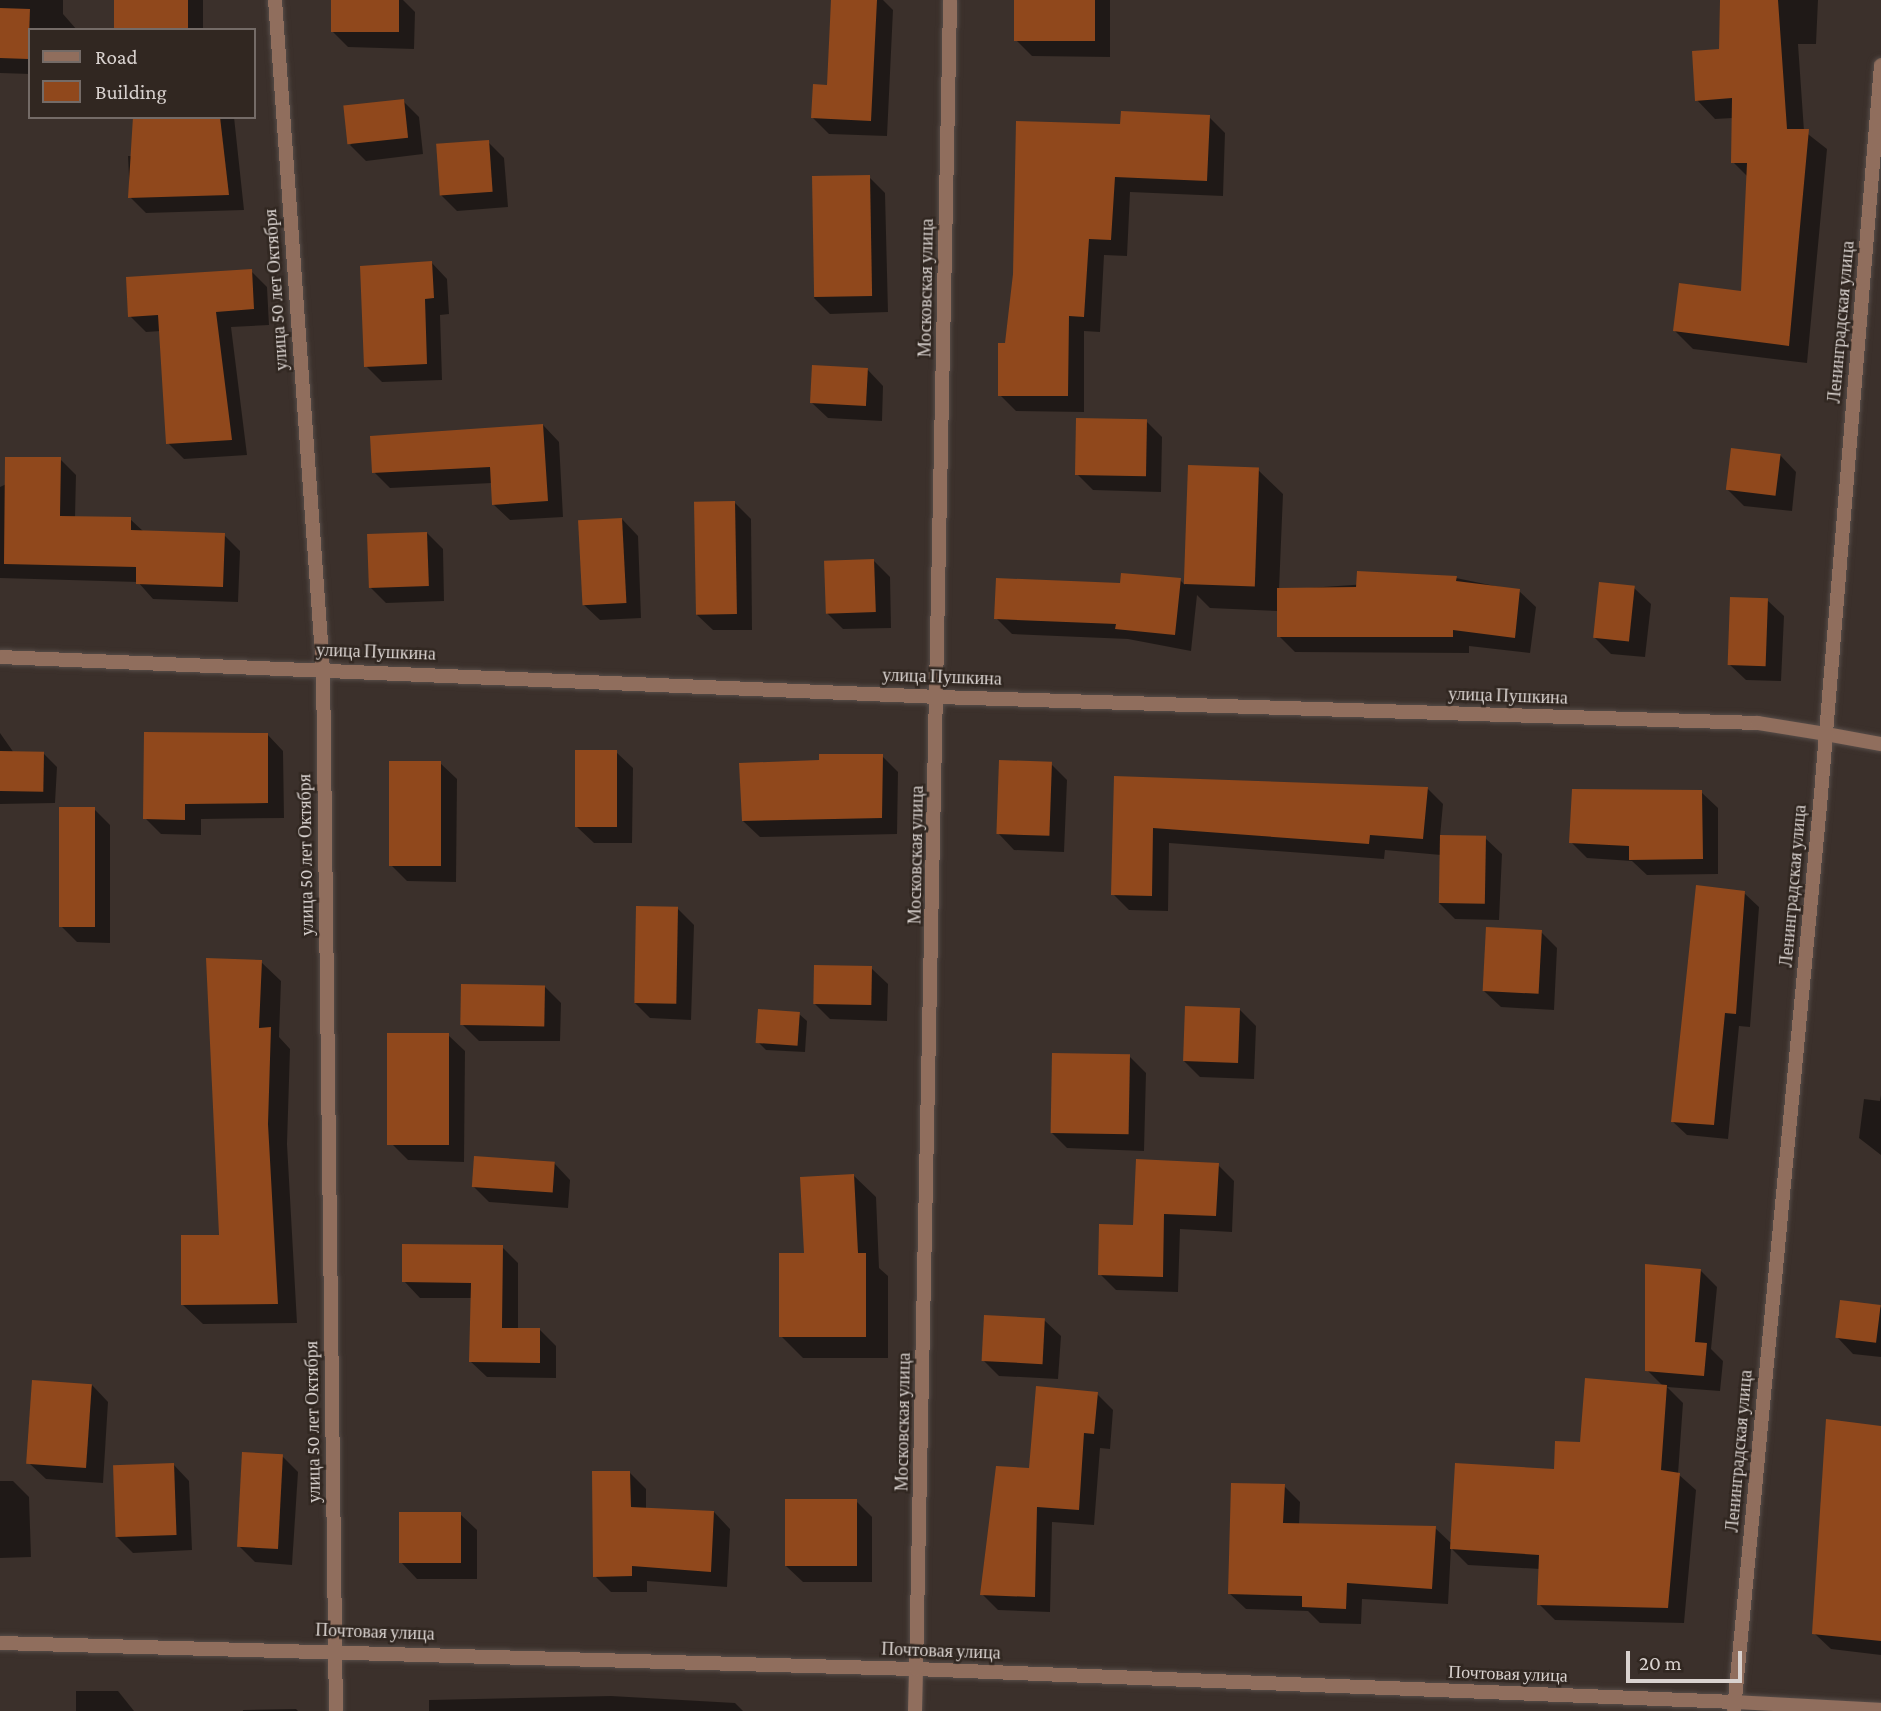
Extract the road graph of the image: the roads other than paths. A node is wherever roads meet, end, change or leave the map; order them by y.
1 (275, 0) edge
2 (950, 0) edge
3 (1881, 65) edge
4 (0, 657) edge
5 (323, 669) junction
6 (939, 696) junction
7 (1826, 734) junction
8 (1881, 744) edge
9 (0, 1643) edge
10 (335, 1649) junction
11 (916, 1669) junction
12 (1691, 1706) edge
13 (1734, 1707) edge
14 (1784, 1708) edge
15 (1881, 1710) edge
16 (336, 1711) edge
17 (915, 1711) edge

1 - 5 street, улица 50 лет Октября
2 - 6 street, Московская улица
3 - 7 street, Ленинградская улица
4 - 5 street, улица Пушкина
5 - 6 street, улица Пушкина
5 - 10 street, улица 50 лет Октября
6 - 7 street, улица Пушкина
6 - 11 street, Московская улица
7 - 8 street, улица Пушкина
7 - 13 street, Ленинградская улица
9 - 10 street, Почтовая улица
10 - 11 street, Почтовая улица
10 - 16 street, улица 50 лет Октября
11 - 12 street, Почтовая улица
11 - 17 street, Московская улица
12 - 13 street, Почтовая улица
13 - 14 street, Почтовая улица
14 - 15 street, Почтовая улица

